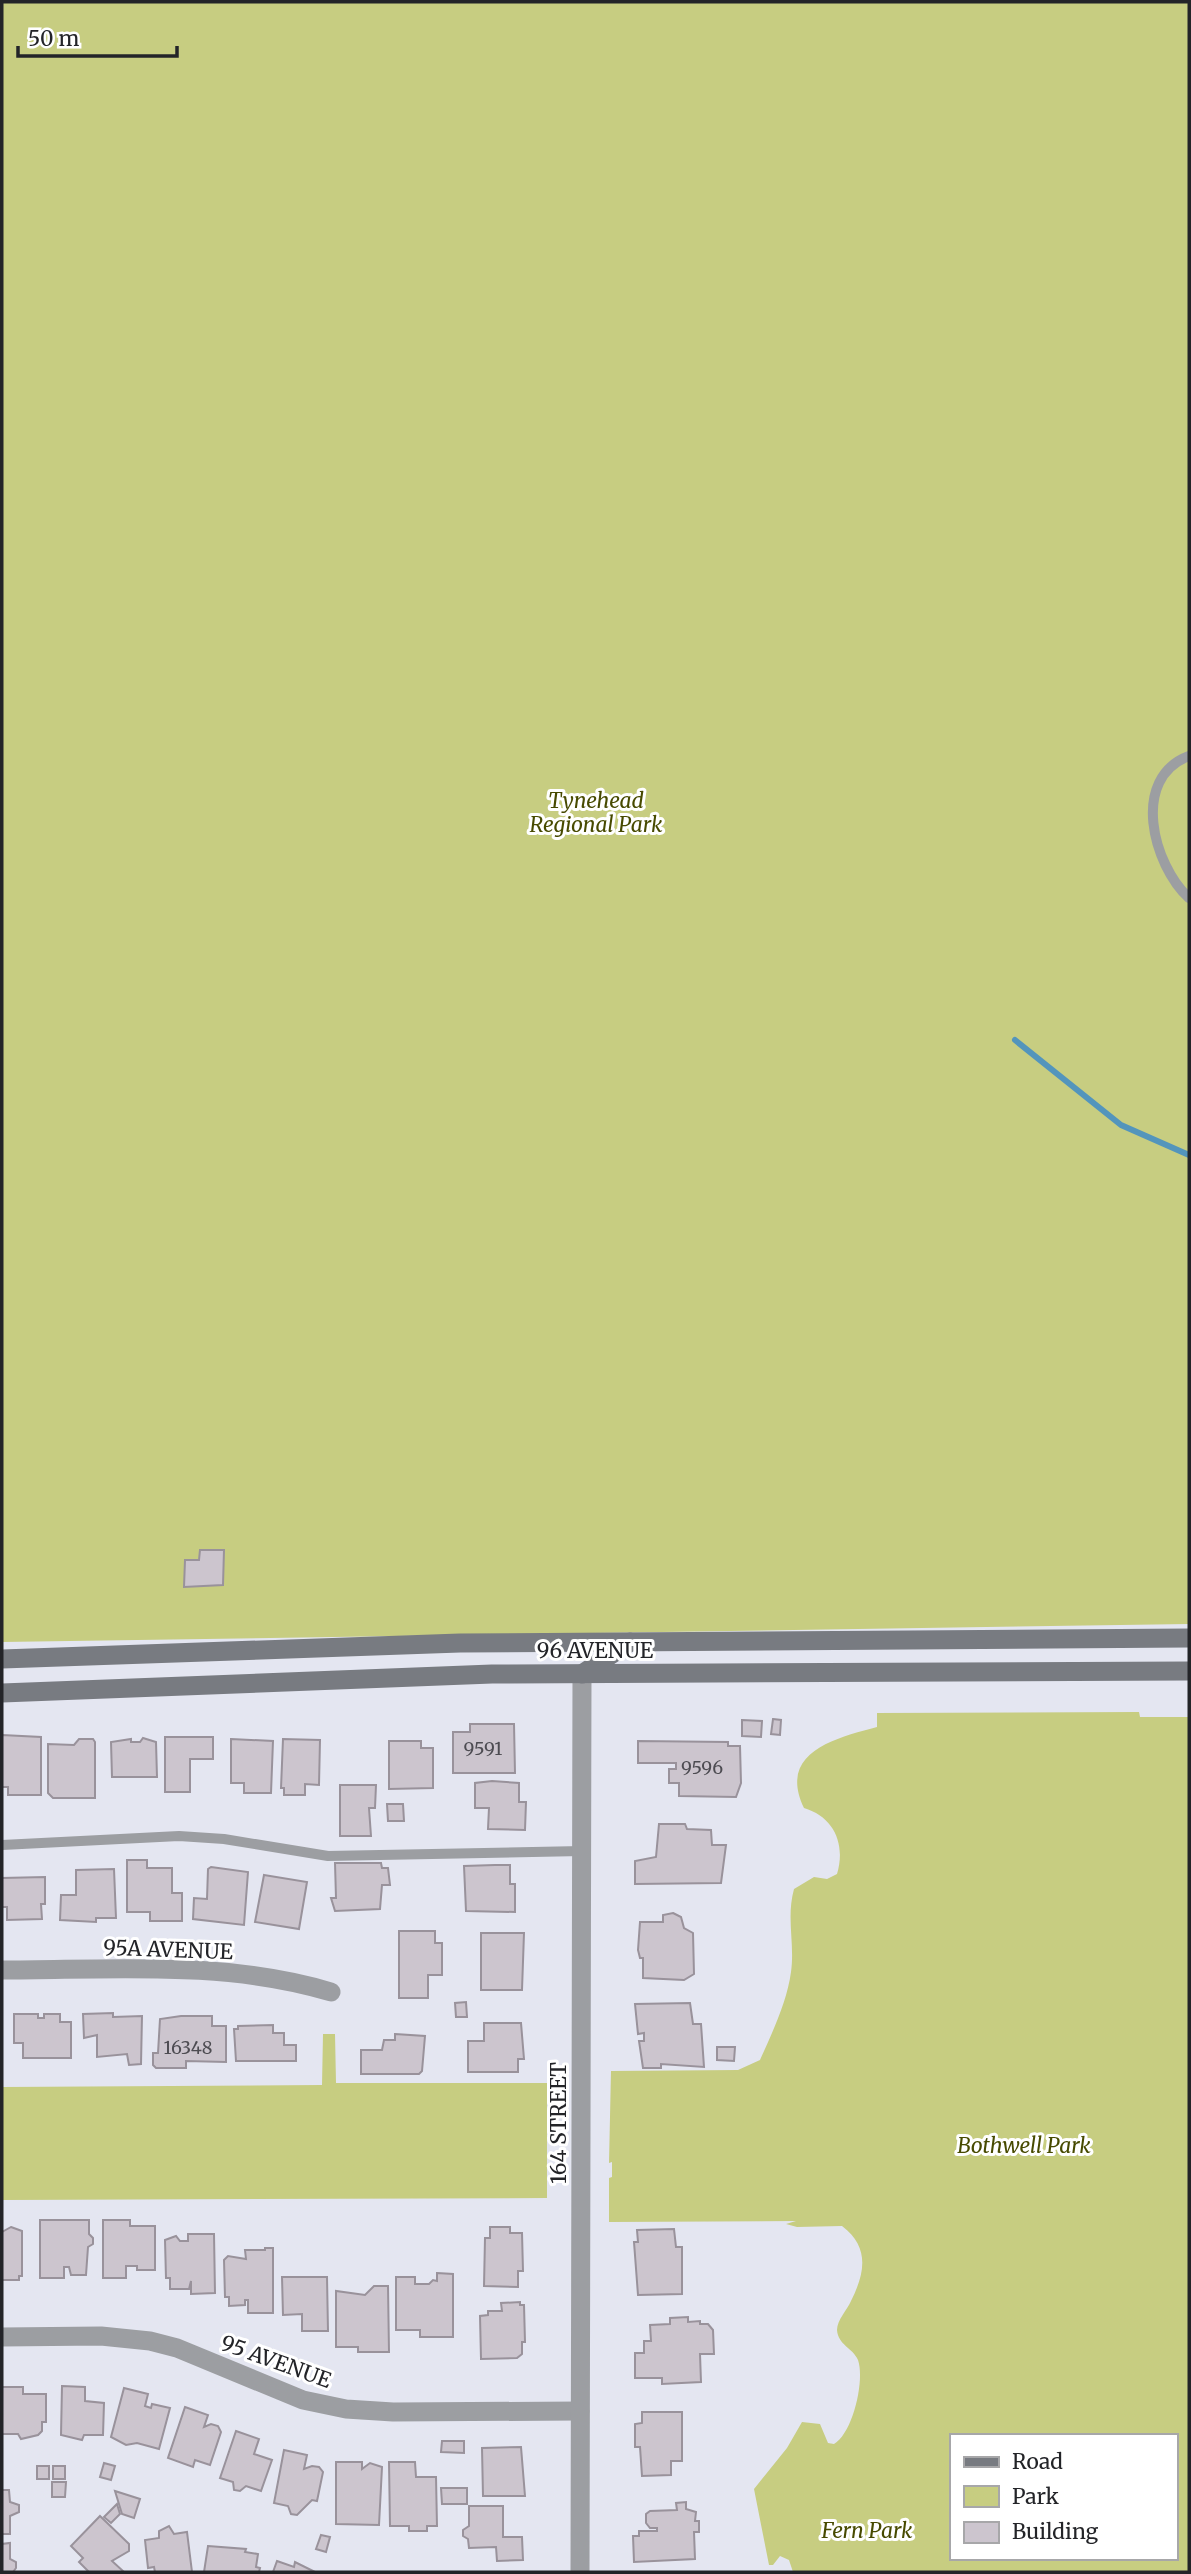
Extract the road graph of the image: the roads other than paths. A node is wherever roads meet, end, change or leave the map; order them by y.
1 (1189, 756) edge
2 (1189, 898) edge
3 (1189, 1638) edge
4 (630, 1642) junction
5 (2, 1659) edge
6 (1189, 1671) edge
7 (582, 1674) junction
8 (2, 1693) edge
9 (2, 1845) edge
10 (582, 1852) junction
11 (2, 1970) edge
12 (331, 1992) dead end
13 (2, 2337) edge
14 (580, 2411) junction
15 (580, 2572) edge

1 - 2 lane
3 - 4 main road, 96 AVENUE
4 - 5 main road, 96 AVENUE
4 - 7 main road
6 - 7 main road, 96 AVENUE
7 - 8 main road, 96 AVENUE
7 - 10 street, 164 STREET
9 - 10 lane
10 - 14 street, 164 STREET
11 - 12 street, 95A AVENUE
13 - 14 street, 95 AVENUE
14 - 15 street, 164 STREET

